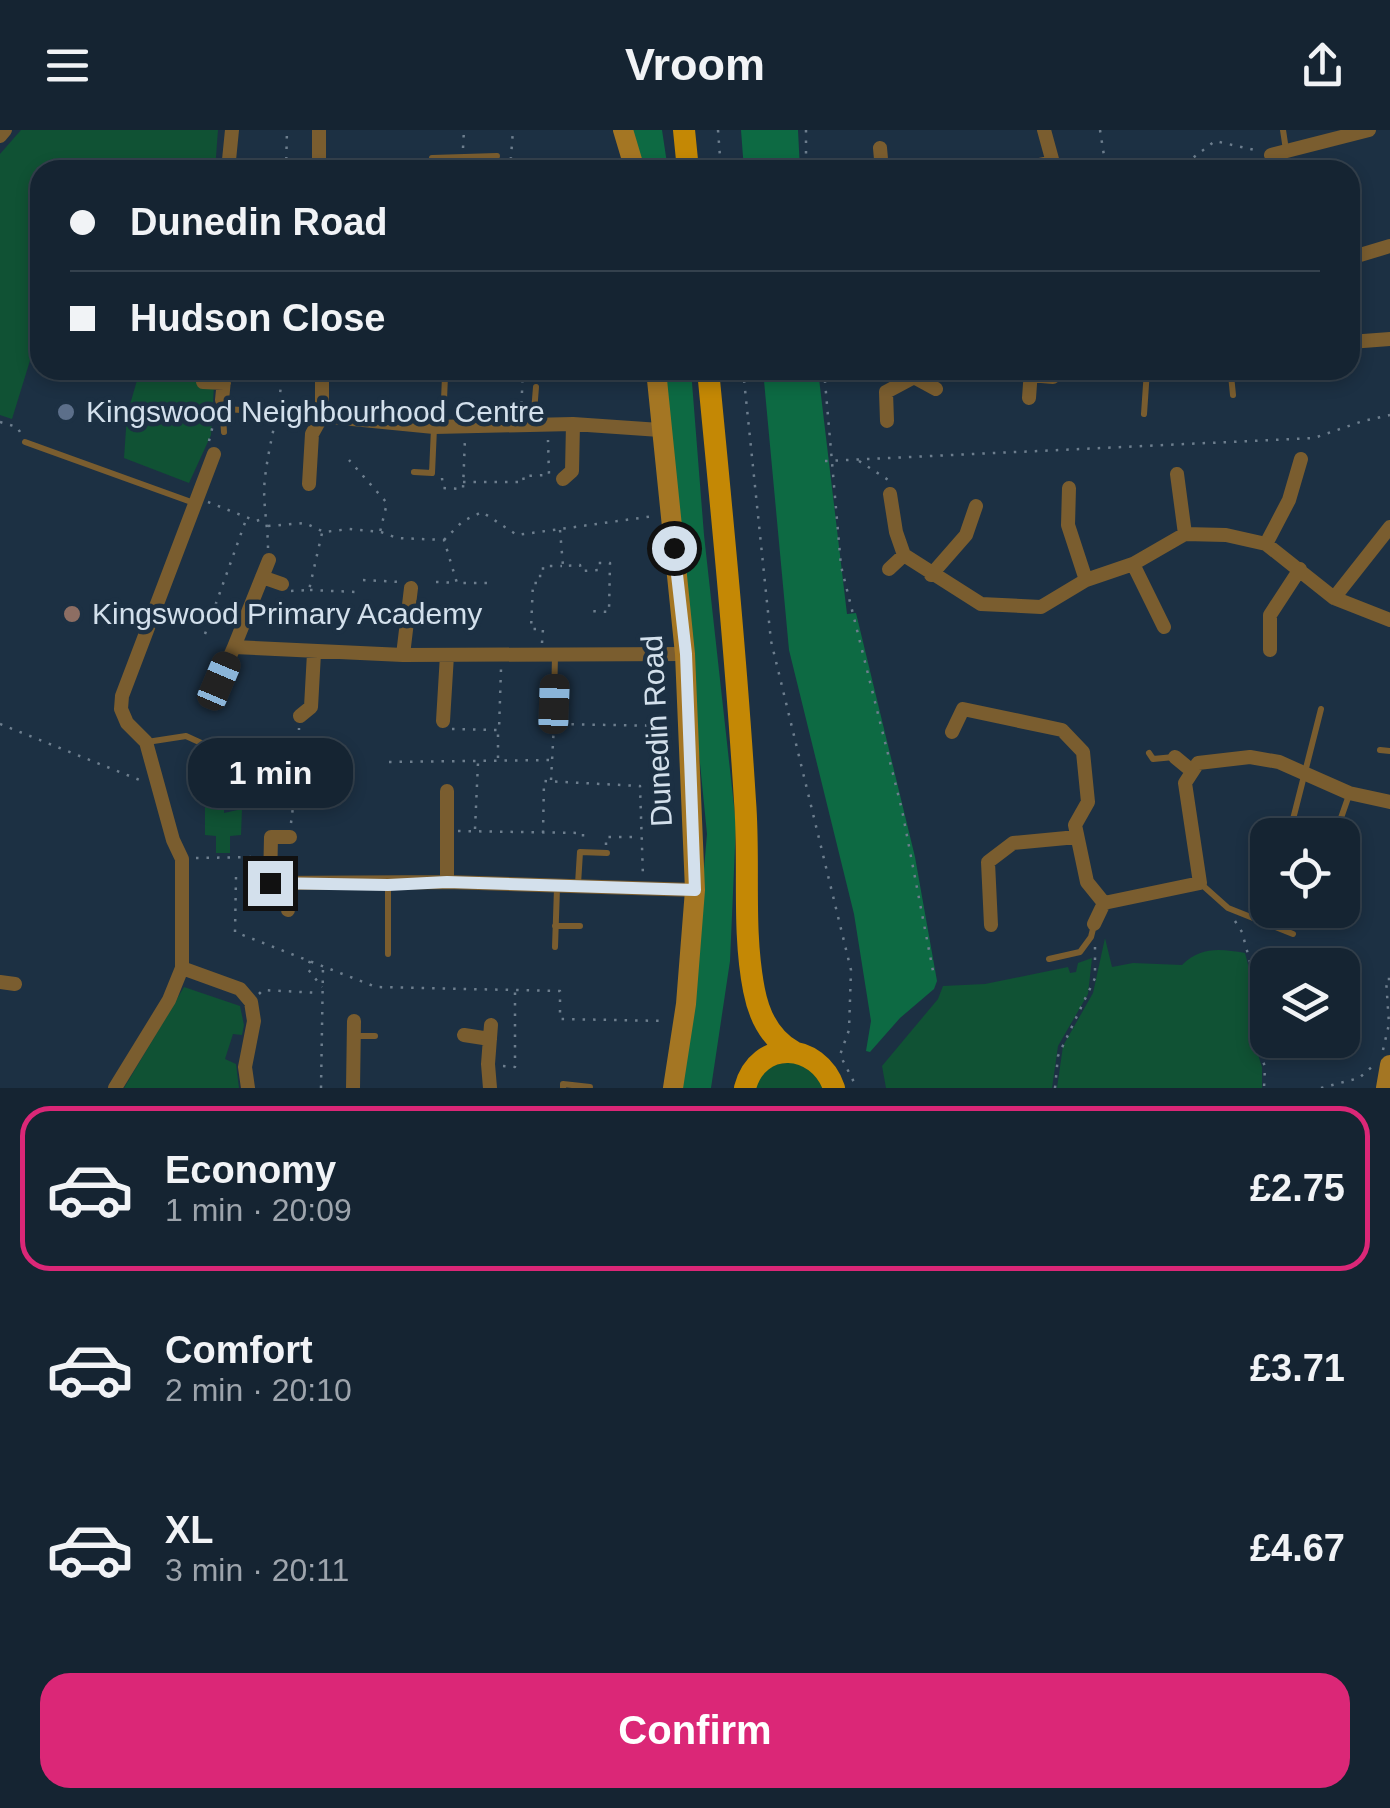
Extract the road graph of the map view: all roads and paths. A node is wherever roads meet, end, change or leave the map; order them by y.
1 (5, 130) edge
2 (232, 130) edge
3 (287, 130) edge
4 (464, 130) edge
5 (513, 130) edge
6 (623, 130) edge
7 (684, 130) edge
8 (718, 130) edge
9 (806, 130) edge
10 (1044, 130) edge
11 (1100, 130) edge
12 (1212, 130) edge
13 (1283, 130) edge
14 (1368, 130) edge
15 (319, 131) edge
16 (0, 136) edge
17 (1216, 141) junction
18 (880, 148) dead end
19 (1286, 151) junction
20 (1271, 155) joint
21 (496, 156) dead end
22 (462, 157) junction
23 (432, 158) dead end
24 (229, 160) edge
25 (286, 160) edge
26 (319, 160) edge
27 (462, 160) edge
28 (511, 160) edge
29 (631, 160) edge
30 (687, 160) edge
31 (720, 160) edge
32 (806, 160) edge
33 (881, 160) edge
34 (1052, 160) edge
35 (1105, 160) edge
36 (1190, 160) edge
37 (1390, 246) edge
38 (1360, 255) edge
39 (1390, 339) edge
40 (1360, 341) edge
41 (210, 380) edge
42 (225, 380) edge
43 (281, 380) edge
44 (322, 380) edge
45 (445, 380) edge
46 (525, 380) edge
47 (657, 380) edge
48 (709, 380) edge
49 (744, 380) edge
50 (825, 380) edge
51 (905, 380) edge
52 (923, 380) edge
53 (1030, 380) edge
54 (1146, 380) edge
55 (1232, 380) edge
56 (203, 382) dead end
57 (536, 387) dead end
58 (936, 389) dead end
59 (1233, 395) dead end
60 (1029, 398) dead end
61 (222, 404) junction
62 (242, 410) dead end
63 (1144, 414) dead end
64 (1390, 415) edge
65 (322, 416) junction
66 (0, 422) edge
67 (886, 422) dead end
68 (574, 424) junction
69 (533, 425) junction
70 (466, 426) junction
71 (439, 427) junction
72 (660, 430) junction
73 (224, 432) dead end
74 (25, 442) joint
75 (214, 454) dead end
76 (1301, 459) dead end
77 (350, 460) dead end
78 (858, 460) junction
79 (826, 461) dead end
80 (832, 461) junction
81 (432, 470) junction
82 (414, 472) dead end
83 (1177, 474) dead end
84 (562, 479) dead end
85 (464, 482) junction
86 (308, 484) dead end
87 (1069, 488) dead end
88 (890, 494) joint
89 (196, 501) junction
90 (976, 506) dead end
91 (670, 512) junction
92 (248, 517) junction
93 (267, 518) junction
94 (268, 526) junction
95 (1390, 527) edge
96 (560, 529) junction
97 (323, 531) junction
98 (380, 532) junction
99 (1185, 534) junction
100 (444, 540) junction
101 (1266, 544) junction
102 (904, 555) junction
103 (269, 560) joint
104 (1133, 564) junction
105 (563, 566) junction
106 (889, 569) dead end
107 (1300, 569) junction
108 (931, 575) junction
109 (363, 580) dead end
110 (1086, 580) junction
111 (436, 582) dead end
112 (458, 583) junction
113 (493, 583) dead end
114 (260, 584) junction
115 (282, 584) dead end
116 (412, 588) joint
117 (309, 590) junction
118 (357, 592) dead end
119 (1334, 598) junction
120 (589, 612) dead end
121 (1390, 620) edge
122 (1164, 628) dead end
123 (204, 634) dead end
124 (234, 647) junction
125 (1270, 650) dead end
126 (314, 653) junction
127 (447, 654) junction
128 (686, 654) junction
129 (403, 655) junction
130 (502, 655) junction
131 (548, 655) junction
132 (219, 681) dead end
133 (554, 704) joint
134 (1321, 709) dead end
135 (300, 716) joint
136 (443, 721) joint
137 (0, 724) edge
138 (560, 724) junction
139 (688, 727) junction
140 (498, 730) junction
141 (952, 732) dead end
142 (146, 742) junction
143 (299, 742) junction
144 (1380, 750) dead end
145 (1390, 752) edge
146 (251, 753) junction
147 (1149, 754) dead end
148 (1175, 757) joint
149 (234, 758) junction
150 (286, 760) dead end
151 (552, 760) junction
152 (478, 761) junction
153 (498, 761) junction
154 (389, 762) dead end
155 (1192, 771) junction
156 (1306, 774) junction
157 (551, 781) junction
158 (158, 790) junction
159 (447, 791) dead end
160 (1349, 794) junction
161 (232, 797) dead end
162 (1390, 802) edge
163 (1294, 818) edge
164 (1341, 818) edge
165 (447, 831) junction
166 (476, 832) junction
167 (542, 833) junction
168 (641, 837) junction
169 (1077, 837) junction
170 (290, 838) joint
171 (583, 852) junction
172 (606, 853) joint
173 (270, 857) junction
174 (182, 859) junction
175 (236, 877) dead end
176 (447, 882) junction
177 (1200, 883) junction
178 (290, 884) junction
179 (388, 885) junction
180 (557, 885) junction
181 (578, 885) junction
182 (643, 888) junction
183 (695, 890) junction
184 (1223, 902) junction
185 (1104, 903) junction
186 (288, 910) dead end
187 (1094, 924) junction
188 (991, 925) dead end
189 (556, 926) junction
190 (580, 926) dead end
191 (1293, 934) dead end
192 (555, 947) dead end
193 (388, 954) dead end
194 (1049, 959) dead end
195 (310, 960) junction
196 (324, 966) junction
197 (182, 968) junction
198 (933, 970) dead end
199 (1390, 979) edge
200 (515, 990) junction
201 (323, 991) junction
202 (250, 1000) junction
203 (676, 1021) dead end
204 (764, 1023) junction
205 (354, 1029) joint
206 (464, 1035) dead end
207 (375, 1036) dead end
208 (794, 1052) junction
209 (1383, 1060) edge
210 (488, 1064) junction
211 (749, 1078) edge
212 (590, 1087) edge
213 (115, 1088) edge
214 (248, 1088) edge
215 (322, 1088) edge
216 (353, 1088) edge
217 (490, 1088) edge
218 (563, 1088) edge
219 (673, 1088) edge
220 (834, 1088) edge
221 (858, 1088) edge
222 (1055, 1088) edge
223 (1264, 1088) edge
224 (1321, 1088) edge
225 (1385, 1088) edge

1 - 16 street
2 - 24 street
3 - 25 path
4 - 22 path
5 - 28 path
6 - 29 street
7 - 30 main road
8 - 31 path
9 - 32 path
10 - 34 street
11 - 35 path
12 - 17 path
13 - 19 lane
14 - 19 street
15 - 26 street
17 - 20 path
17 - 36 path
18 - 33 street
19 - 20 street
21 - 22 lane
22 - 23 lane
22 - 27 lane
37 - 38 street
39 - 40 street
41 - 56 street
42 - 61 street
43 - 93 path
44 - 65 street
45 - 71 lane
46 - 69 path
47 - 72 street, Dunedin Road
48 - 204 main road
49 - 221 path
50 - 80 path
51 - 67 street
52 - 58 street
53 - 60 street
54 - 63 lane
55 - 59 lane
57 - 69 lane
61 - 62 lane
61 - 73 lane
64 - 78 path
65 - 71 street
65 - 86 street
66 - 74 path
68 - 69 street
68 - 72 street
68 - 84 street
69 - 70 street
69 - 85 path
70 - 71 street
70 - 85 path
71 - 81 lane
72 - 91 street, Dunedin Road
74 - 89 lane
75 - 89 street
76 - 101 street
77 - 98 path
78 - 80 path
78 - 88 path
79 - 80 path
80 - 198 path
81 - 82 lane
81 - 85 path
83 - 99 street
87 - 110 street
88 - 102 street
89 - 92 path
89 - 142 street
90 - 108 street
91 - 96 path
91 - 128 street, Dunedin Road
92 - 93 path
92 - 123 path
93 - 94 path
94 - 97 path
94 - 103 path
95 - 119 street
96 - 100 path
96 - 105 path
97 - 98 path
97 - 117 path
98 - 100 path
99 - 101 street
99 - 104 street
100 - 112 path
101 - 107 street
102 - 106 street
102 - 108 street
103 - 114 street
104 - 110 street
104 - 122 street
105 - 120 path
105 - 131 path
107 - 119 street
107 - 125 street
108 - 110 street
109 - 116 path
111 - 112 path
112 - 113 path
114 - 115 street
114 - 117 path
114 - 124 street
116 - 129 street
117 - 118 path
119 - 121 street
124 - 126 street
124 - 132 street
126 - 129 street
126 - 135 street
127 - 129 street
127 - 130 street
127 - 136 street
128 - 131 street
128 - 139 street, Dunedin Road
130 - 131 street
130 - 140 path
131 - 133 lane
133 - 138 path
134 - 156 lane
135 - 143 path
136 - 140 path
137 - 158 path
138 - 139 path
138 - 151 path
139 - 183 street, Dunedin Road
140 - 153 path
141 - 169 street
142 - 149 lane
142 - 158 street
143 - 146 path
143 - 170 path
144 - 145 lane
146 - 149 lane
146 - 150 lane
147 - 148 lane
148 - 155 street
149 - 161 lane
151 - 153 path
151 - 157 path
152 - 153 path
152 - 154 path
152 - 166 path
155 - 156 street
155 - 177 street
156 - 160 street
156 - 163 lane
157 - 167 path
157 - 168 path
158 - 174 street
159 - 165 street
160 - 162 street
160 - 164 lane
165 - 166 path
165 - 176 street
166 - 167 path
167 - 171 path
168 - 172 path
168 - 182 path
169 - 185 street
169 - 188 street
170 - 173 street
171 - 172 lane
171 - 181 lane
173 - 174 path
173 - 178 street
174 - 197 street
175 - 195 path
176 - 179 street
176 - 180 street
177 - 184 lane
177 - 185 street
178 - 179 street
178 - 186 street
179 - 193 lane
180 - 181 street
180 - 189 lane
181 - 182 street
182 - 183 street
183 - 219 street, Dunedin Road
184 - 191 lane
184 - 223 path
185 - 187 street
187 - 194 lane
187 - 222 path
189 - 190 lane
189 - 192 lane
195 - 196 path
195 - 201 path
196 - 200 path
196 - 201 path
197 - 202 street
197 - 213 street
199 - 209 path
200 - 203 path
200 - 210 path
201 - 202 path
201 - 215 path
202 - 214 street
204 - 208 main road
204 - 211 main road
205 - 207 lane
205 - 216 street
206 - 210 street
208 - 211 main road
208 - 220 main road
209 - 224 path
209 - 225 street
210 - 217 street
212 - 218 lane

